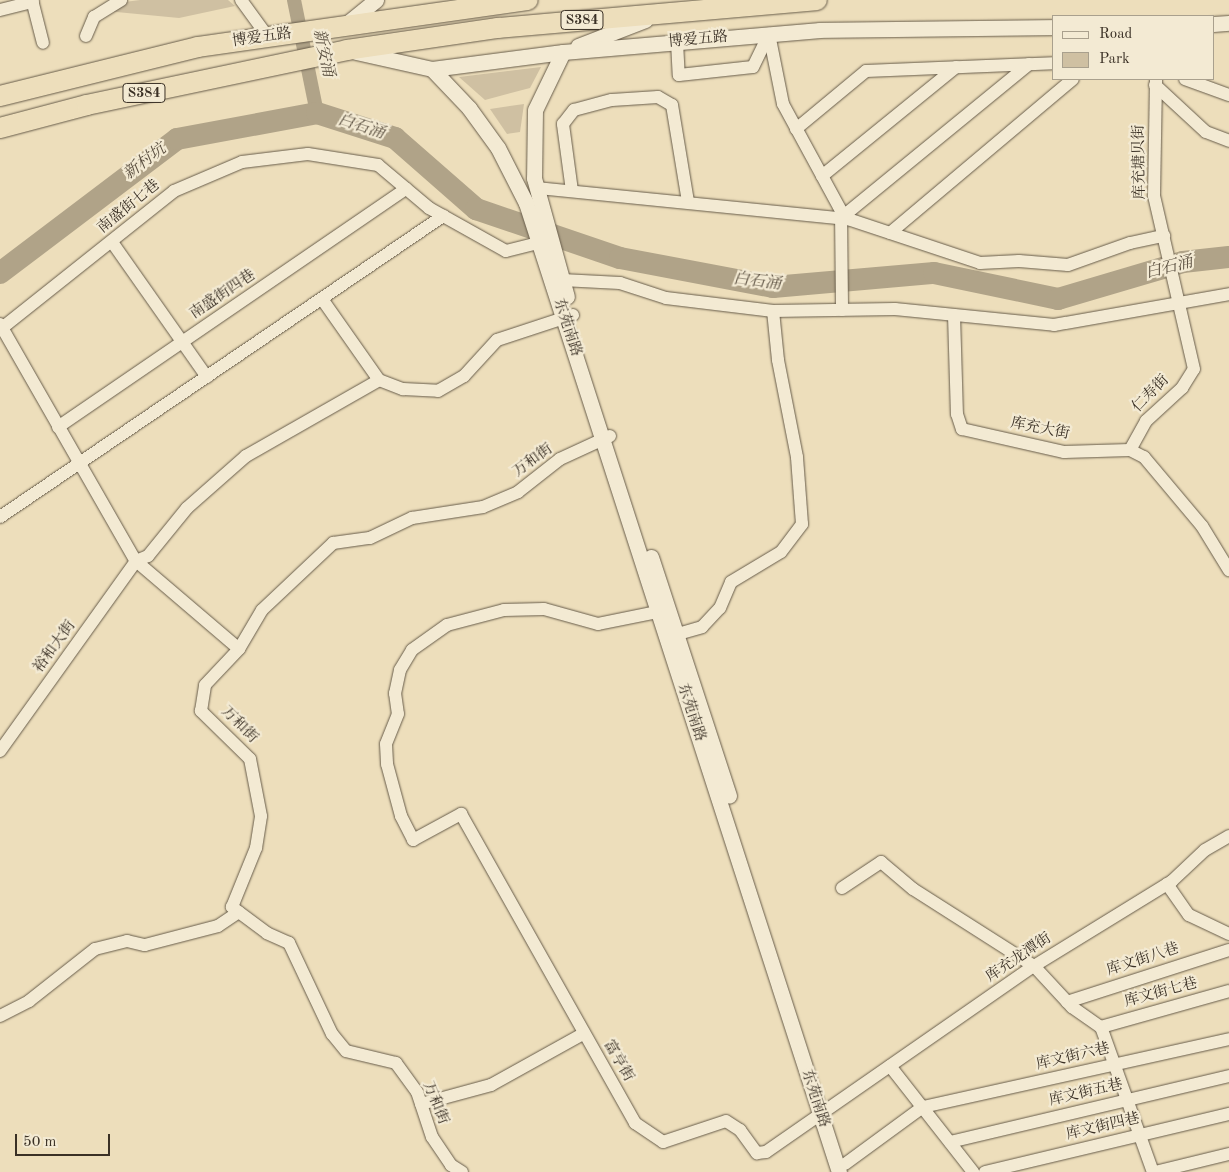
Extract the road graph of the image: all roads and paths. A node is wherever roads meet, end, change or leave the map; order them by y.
1 (120, 0) edge
2 (241, 0) edge
3 (376, 0) edge
4 (528, 0) edge
5 (817, 0) edge
6 (33, 1) edge
7 (0, 10) edge
8 (666, 11) junction
9 (1229, 23) edge
10 (1214, 24) edge
11 (345, 25) junction
12 (1052, 27) edge
13 (768, 34) junction
14 (278, 35) junction
15 (86, 36) dead end
16 (677, 42) junction
17 (43, 43) dead end
18 (347, 50) junction
19 (563, 52) junction
20 (1052, 63) edge
21 (1029, 64) junction
22 (956, 67) junction
23 (432, 69) junction
24 (1072, 80) edge
25 (1188, 80) edge
26 (1156, 82) edge
27 (1229, 95) edge
28 (0, 96) edge
29 (0, 128) edge
30 (796, 129) junction
31 (1229, 141) edge
32 (822, 176) junction
33 (406, 189) junction
34 (572, 191) junction
35 (538, 194) junction
36 (688, 202) junction
37 (443, 216) junction
38 (841, 218) junction
39 (890, 232) junction
40 (1165, 240) junction
41 (112, 242) junction
42 (546, 252) junction
43 (562, 280) junction
44 (1229, 294) edge
45 (322, 299) junction
46 (1179, 303) junction
47 (842, 310) junction
48 (773, 311) junction
49 (954, 315) junction
50 (568, 317) junction
51 (1, 326) edge
52 (183, 342) junction
53 (207, 377) junction
54 (379, 380) junction
55 (58, 427) junction
56 (606, 438) junction
57 (1130, 450) junction
58 (80, 464) junction
59 (0, 517) edge
60 (136, 561) junction
61 (1229, 570) edge
62 (664, 611) junction
63 (678, 634) junction
64 (239, 649) junction
65 (0, 751) edge
66 (1229, 836) edge
67 (1167, 884) junction
68 (842, 888) dead end
69 (239, 912) junction
70 (1229, 934) edge
71 (1229, 950) edge
72 (1034, 966) junction
73 (1229, 992) edge
74 (1067, 1002) junction
75 (0, 1016) edge
76 (1101, 1027) junction
77 (584, 1034) junction
78 (1229, 1039) edge
79 (1115, 1064) junction
80 (890, 1066) junction
81 (1229, 1076) edge
82 (1128, 1100) junction
83 (421, 1104) junction
84 (923, 1107) junction
85 (827, 1110) junction
86 (1229, 1114) edge
87 (1140, 1135) junction
88 (950, 1142) junction
89 (1229, 1154) edge
90 (844, 1169) edge
91 (462, 1172) edge
92 (973, 1172) edge
93 (985, 1172) edge
94 (1154, 1172) edge

1 - 15 street
2 - 14 street
3 - 11 street
4 - 11 highway, 博爱五路 / S384
5 - 8 highway, 博爱五路 / S384
6 - 7 street
6 - 17 street
8 - 18 highway, 博爱五路 / S384
8 - 19 street
9 - 10 street
11 - 14 highway, 博爱五路 / S384
12 - 13 street, 博爱五路
13 - 16 street, 博爱五路
13 - 16 street
13 - 30 street
14 - 28 highway, 博爱五路 / S384
16 - 19 street, 博爱五路
18 - 23 street, 博爱五路
18 - 29 highway, 博爱五路 / S384
19 - 23 street, 博爱五路
19 - 35 street
20 - 21 street
21 - 22 street
21 - 38 street
22 - 30 street
22 - 32 street
23 - 42 street
24 - 39 street
25 - 27 street
26 - 31 street
26 - 40 street, 库充塘贝街
30 - 32 street
32 - 38 street
33 - 37 street, 南盛街七巷
33 - 41 street, 南盛街七巷
33 - 52 street, 南盛街四巷
34 - 35 street
34 - 36 street
34 - 36 street
35 - 42 street
36 - 38 street
37 - 42 street, 南盛街七巷
37 - 45 street
38 - 39 street
38 - 47 street
39 - 40 street
40 - 46 street, 库充塘贝街
41 - 51 street, 南盛街七巷
41 - 52 street
42 - 43 street, 东苑南路
42 - 50 street, 东苑南路
43 - 48 street
43 - 50 street, 东苑南路
44 - 46 street
45 - 53 street
45 - 54 street
46 - 49 street
46 - 57 street, 仁寿街
47 - 48 street
47 - 49 street
48 - 63 street
49 - 57 street, 库充大街
50 - 54 street
50 - 56 street, 东苑南路
51 - 55 street
52 - 53 street
52 - 55 street, 南盛街四巷
53 - 58 street
54 - 60 street, 裕和大街
55 - 58 street
56 - 62 street, 东苑南路
56 - 64 street, 万和街
57 - 61 street
58 - 59 street
58 - 60 street
60 - 64 street
60 - 65 street, 裕和大街
62 - 63 street, 东苑南路
62 - 77 street, 富亨街
62 - 90 street, 东苑南路
63 - 85 street, 东苑南路
64 - 69 street, 万和街
66 - 67 street, 库充龙潭街
67 - 70 street
67 - 72 street, 库充龙潭街
68 - 72 street
69 - 75 street
69 - 83 street, 万和街
71 - 74 street, 库文街八巷
72 - 74 street
72 - 80 street, 库充龙潭街
73 - 76 street, 库文街七巷
74 - 76 street
76 - 79 street
77 - 83 street
77 - 85 street, 富亨街
78 - 79 street, 库文街六巷
79 - 82 street
79 - 84 street, 库文街六巷
80 - 84 street
80 - 85 street, 库充龙潭街
81 - 82 street, 库文街五巷
82 - 87 street
82 - 88 street, 库文街五巷
83 - 91 street, 万和街
84 - 88 street
84 - 90 street
85 - 90 street, 东苑南路
86 - 87 street, 库文街四巷
87 - 93 street, 库文街四巷
87 - 94 street
88 - 92 street
89 - 94 street

